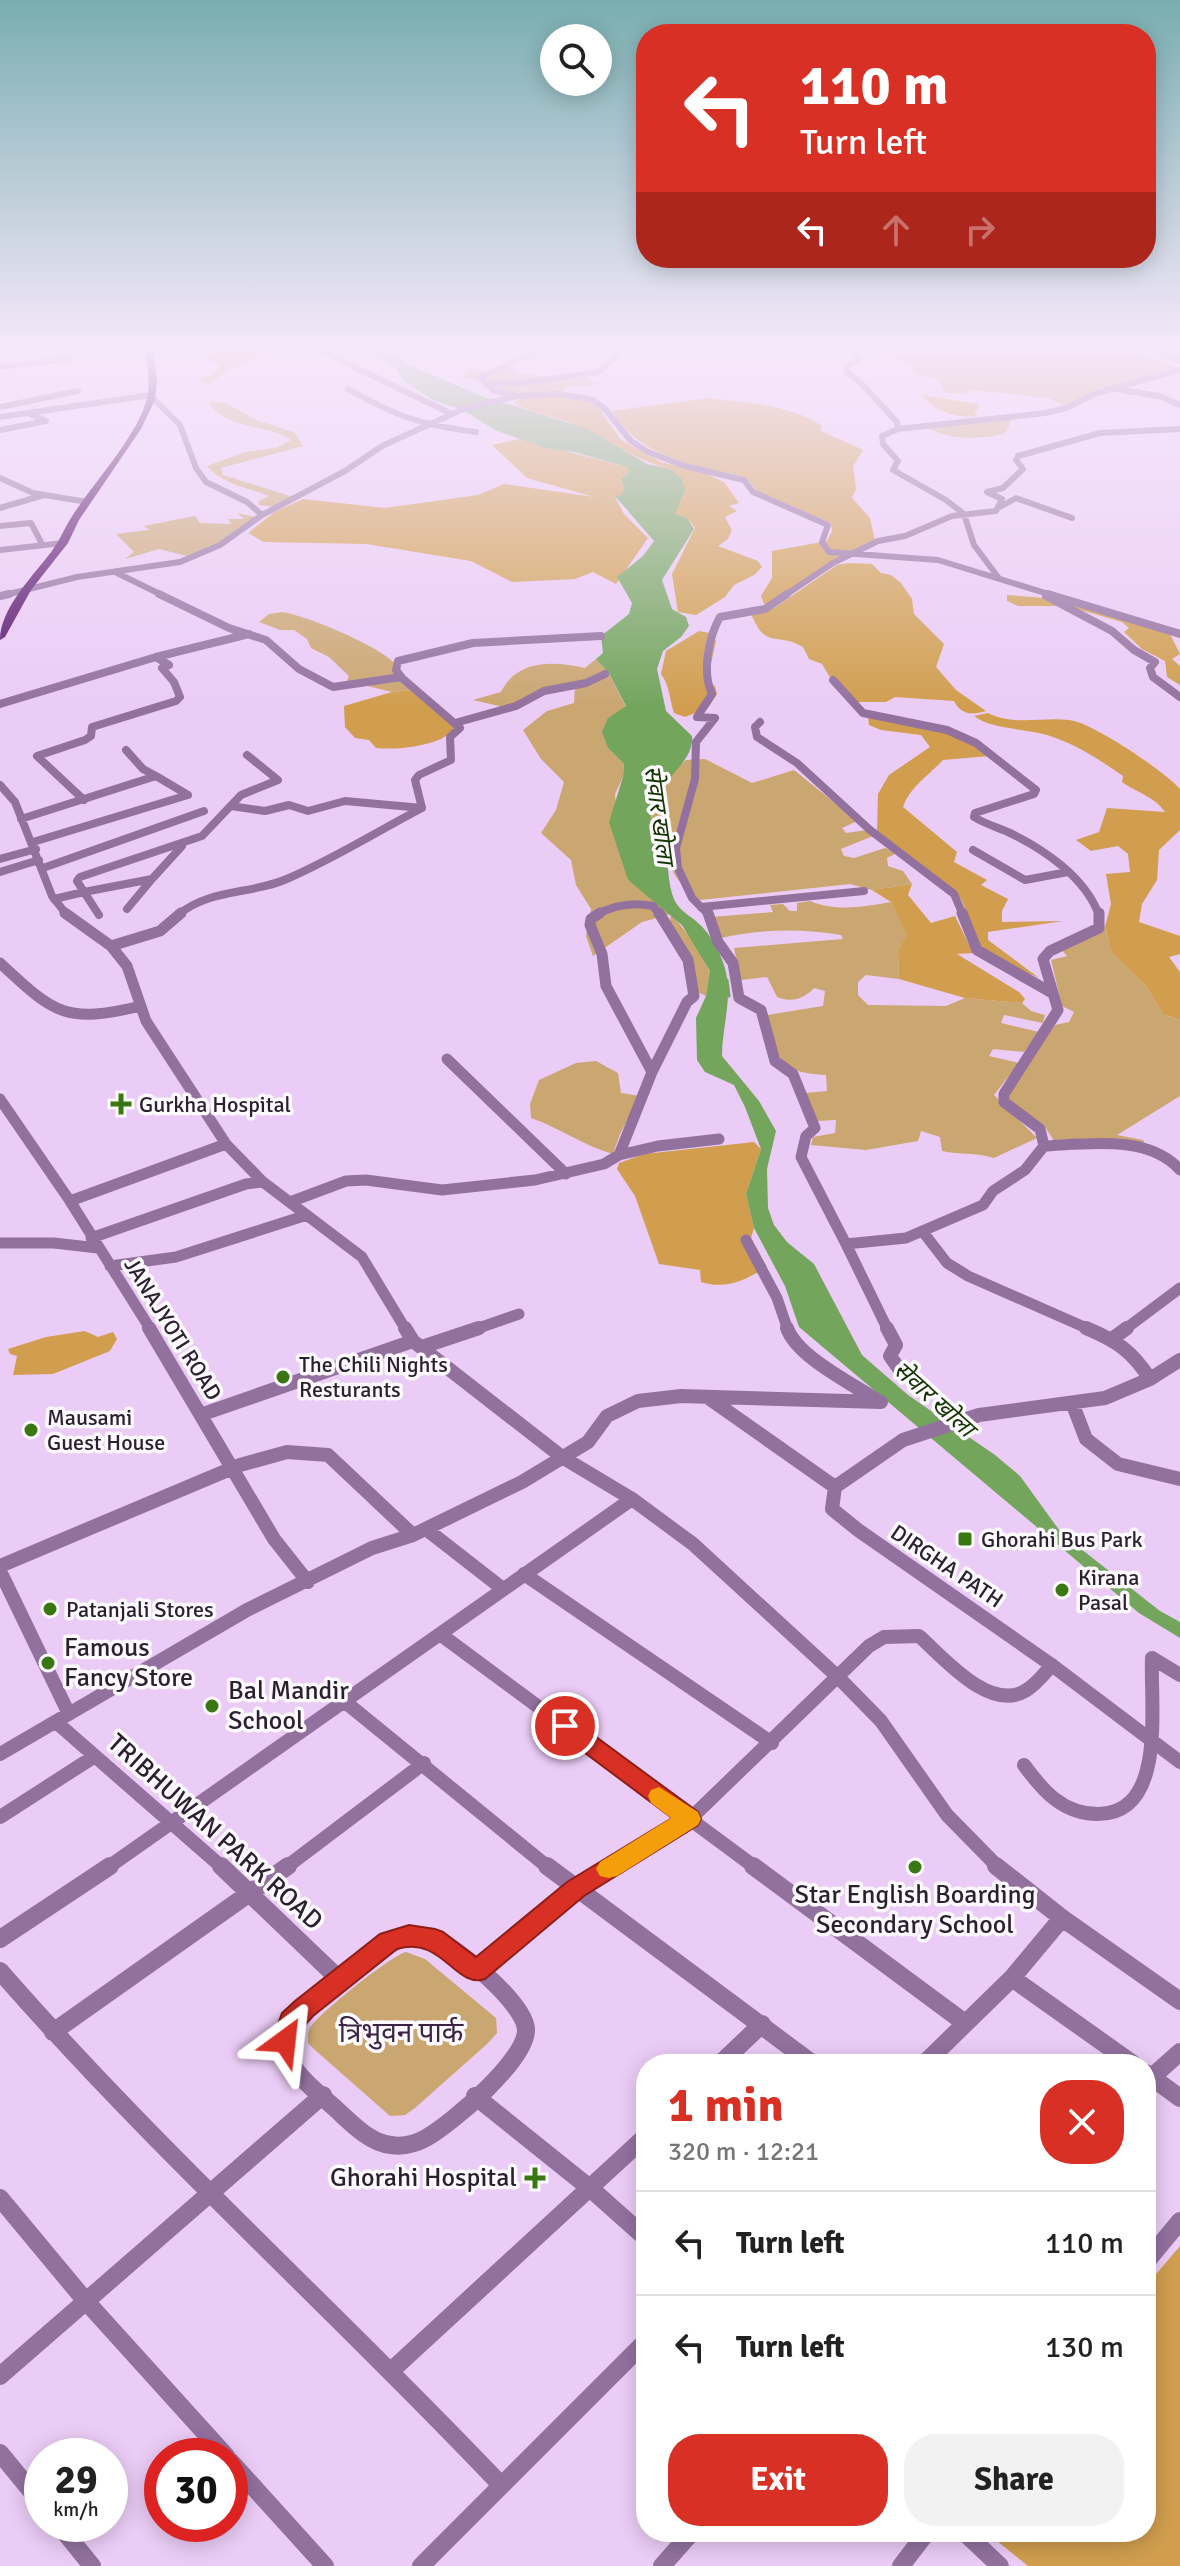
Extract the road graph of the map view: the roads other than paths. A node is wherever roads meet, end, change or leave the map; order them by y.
1 (110, 469) edge
2 (197, 469) edge
3 (348, 469) edge
4 (698, 469) edge
5 (894, 469) edge
6 (1023, 469) edge
7 (0, 478) edge
8 (1009, 483) junction
9 (47, 494) junction
10 (1016, 498) junction
11 (87, 502) junction
12 (0, 508) edge
13 (998, 508) junction
14 (964, 514) junction
15 (262, 515) junction
16 (1072, 518) dead end
17 (0, 526) edge
18 (33, 528) junction
19 (0, 534) edge
20 (63, 543) junction
21 (42, 544) junction
22 (0, 550) edge
23 (853, 556) junction
24 (905, 556) junction
25 (833, 563) junction
26 (117, 573) junction
27 (1000, 578) junction
28 (27, 589) junction
29 (1041, 591) junction
30 (0, 596) edge
31 (249, 634) junction
32 (1180, 634) edge
33 (601, 636) dead end
34 (0, 637) edge
35 (156, 657) junction
36 (605, 674) dead end
37 (401, 677) junction
38 (833, 680) dead end
39 (1180, 697) edge
40 (0, 704) edge
41 (760, 722) dead end
42 (455, 723) junction
43 (126, 750) dead end
44 (247, 755) dead end
45 (156, 776) junction
46 (0, 785) edge
47 (84, 800) junction
48 (231, 806) junction
49 (422, 808) junction
50 (204, 811) dead end
51 (21, 819) junction
52 (184, 844) junction
53 (973, 850) dead end
54 (38, 855) junction
55 (0, 859) edge
56 (0, 872) edge
57 (1068, 872) junction
58 (152, 879) junction
59 (864, 891) dead end
60 (84, 892) junction
61 (54, 899) junction
62 (701, 907) junction
63 (127, 909) dead end
64 (99, 915) dead end
65 (111, 946) junction
66 (0, 963) edge
67 (1052, 993) junction
68 (141, 1006) junction
69 (447, 1059) dead end
70 (652, 1072) junction
71 (0, 1099) edge
72 (719, 1139) dead end
73 (226, 1144) junction
74 (1044, 1146) junction
75 (619, 1155) junction
76 (1180, 1170) edge
77 (566, 1174) junction
78 (263, 1182) junction
79 (70, 1201) junction
80 (290, 1202) junction
81 (307, 1215) junction
82 (923, 1232) junction
83 (746, 1240) dead end
84 (0, 1243) edge
85 (95, 1243) junction
86 (846, 1244) junction
87 (110, 1266) junction
88 (1178, 1294) edge
89 (519, 1314) dead end
90 (1112, 1339) junction
91 (418, 1344) junction
92 (1180, 1360) edge
93 (902, 1373) dead end
94 (1150, 1379) junction
95 (710, 1399) junction
96 (1073, 1405) junction
97 (203, 1414) junction
98 (562, 1457) junction
99 (235, 1468) junction
100 (1180, 1479) edge
101 (835, 1487) junction
102 (632, 1499) junction
103 (420, 1532) junction
104 (0, 1568) edge
105 (524, 1574) junction
106 (308, 1582) junction
107 (503, 1589) junction
108 (440, 1634) junction
109 (1052, 1665) junction
110 (1180, 1675) edge
111 (838, 1677) junction
112 (344, 1701) junction
113 (62, 1718) junction
114 (1148, 1742) junction
115 (772, 1743) junction
116 (0, 1754) edge
117 (95, 1756) junction
118 (1180, 1762) edge
119 (424, 1763) junction
120 (1024, 1765) dead end
121 (0, 1817) edge
122 (690, 1819) junction
123 (174, 1823) junction
124 (575, 1889) junction
125 (252, 1893) junction
126 (1062, 1918) junction
127 (0, 1939) edge
128 (0, 1971) edge
129 (476, 1971) junction
130 (1012, 1978) junction
131 (340, 1980) junction
132 (1180, 2001) edge
133 (965, 2023) junction
134 (762, 2024) junction
135 (53, 2032) junction
136 (1180, 2052) edge
137 (730, 2054) edge
138 (800, 2054) edge
139 (934, 2054) edge
140 (1119, 2054) edge
141 (1156, 2070) edge
142 (1156, 2080) edge
143 (323, 2095) junction
144 (475, 2096) junction
145 (1180, 2098) edge
146 (636, 2146) edge
147 (591, 2189) junction
148 (212, 2195) junction
149 (0, 2198) edge
150 (1180, 2221) edge
151 (636, 2229) edge
152 (1156, 2248) edge
153 (84, 2299) junction
154 (636, 2351) edge
155 (392, 2370) junction
156 (0, 2376) edge
157 (210, 2438) edge
158 (0, 2453) edge
159 (248, 2481) edge
160 (24, 2482) edge
161 (500, 2484) junction
162 (73, 2542) edge
163 (683, 2542) edge
164 (919, 2542) edge
165 (975, 2542) edge
166 (92, 2566) edge
167 (325, 2566) edge
168 (421, 2566) edge
169 (662, 2566) edge
170 (901, 2566) edge
171 (1000, 2566) edge

1 - 11 main road
2 - 15 street
3 - 15 street
4 - 23 street
5 - 14 street
6 - 8 street
7 - 9 street
8 - 10 street
8 - 13 street
9 - 11 street
9 - 12 street
10 - 13 street
10 - 16 street
11 - 20 main road
13 - 14 street
14 - 23 street
14 - 27 street
15 - 26 street
17 - 18 street
18 - 19 street
18 - 21 street
20 - 21 street
20 - 28 main road
21 - 22 street
23 - 24 street
23 - 25 street
24 - 25 street
24 - 27 street
25 - 62 street
26 - 28 street
26 - 31 street
27 - 29 street
28 - 30 street
28 - 34 main road
29 - 32 street
29 - 39 street
31 - 35 street
31 - 37 street
33 - 37 street
35 - 40 street
35 - 47 street
36 - 42 street
37 - 42 street
38 - 57 street
41 - 67 street
42 - 49 street
43 - 45 street
44 - 48 street
45 - 47 street
45 - 54 street
46 - 51 street
47 - 51 street
48 - 49 street
48 - 52 street
49 - 65 street
50 - 54 street
51 - 54 street
52 - 58 street
52 - 60 street
53 - 57 street
54 - 55 street
54 - 56 street
54 - 61 street
57 - 67 street
58 - 60 street
58 - 63 street
59 - 62 street
60 - 61 street
60 - 64 street
61 - 65 street
62 - 86 street
65 - 68 street
66 - 68 street
67 - 74 street
68 - 73 street
69 - 77 street
70 - 70 street
70 - 75 street
71 - 79 street, JANAJYOTI ROAD
72 - 75 street
73 - 78 street
73 - 79 street
74 - 76 street
74 - 82 street
75 - 77 street
77 - 80 street
78 - 80 street
78 - 85 street
79 - 85 street, JANAJYOTI ROAD
80 - 81 street
81 - 87 street
81 - 91 street
82 - 86 street
82 - 90 street
83 - 95 street
84 - 85 street
85 - 87 street, JANAJYOTI ROAD
86 - 93 street
87 - 97 street, JANAJYOTI ROAD
88 - 90 street
89 - 91 street
90 - 94 street
91 - 97 street
91 - 98 street
92 - 94 street
94 - 96 street
95 - 98 street
95 - 101 street
96 - 100 street
96 - 101 street
97 - 99 street, JANAJYOTI ROAD
98 - 102 street
98 - 103 street
99 - 103 street
99 - 104 street
99 - 106 street, JANAJYOTI ROAD
101 - 109 street, DIRGHA PATH
102 - 105 street
102 - 111 street
103 - 106 street
103 - 107 street
104 - 113 street
105 - 107 street
105 - 115 street
106 - 113 street
107 - 108 street
108 - 112 street
108 - 122 street
109 - 111 street
109 - 114 street, DIRGHA PATH
110 - 114 street
111 - 115 street
111 - 126 street
112 - 119 street
112 - 123 street
113 - 116 street
113 - 117 street, TRIBHUWAN PARK ROAD
114 - 118 street, DIRGHA PATH
114 - 120 street
115 - 122 street
117 - 121 street
117 - 123 street, TRIBHUWAN PARK ROAD
119 - 124 street
119 - 125 street
122 - 124 street
122 - 133 street
123 - 125 street, TRIBHUWAN PARK ROAD
123 - 127 street
124 - 129 street
124 - 134 street
125 - 131 street, TRIBHUWAN PARK ROAD
125 - 135 street
126 - 130 street
126 - 132 street
128 - 135 street
129 - 131 street
129 - 144 street
130 - 133 street
130 - 140 street
131 - 143 street
133 - 139 street
134 - 137 street
134 - 138 street
135 - 148 street
136 - 141 street
142 - 145 street
143 - 144 street
143 - 148 street
144 - 147 street
146 - 147 street
147 - 151 street
147 - 155 street
148 - 153 street
148 - 155 street
149 - 153 street
150 - 152 street
153 - 156 street
153 - 157 street
154 - 161 street
155 - 161 street
158 - 160 street
159 - 167 street
161 - 168 street
162 - 166 street
163 - 169 street
164 - 170 street
165 - 171 street

